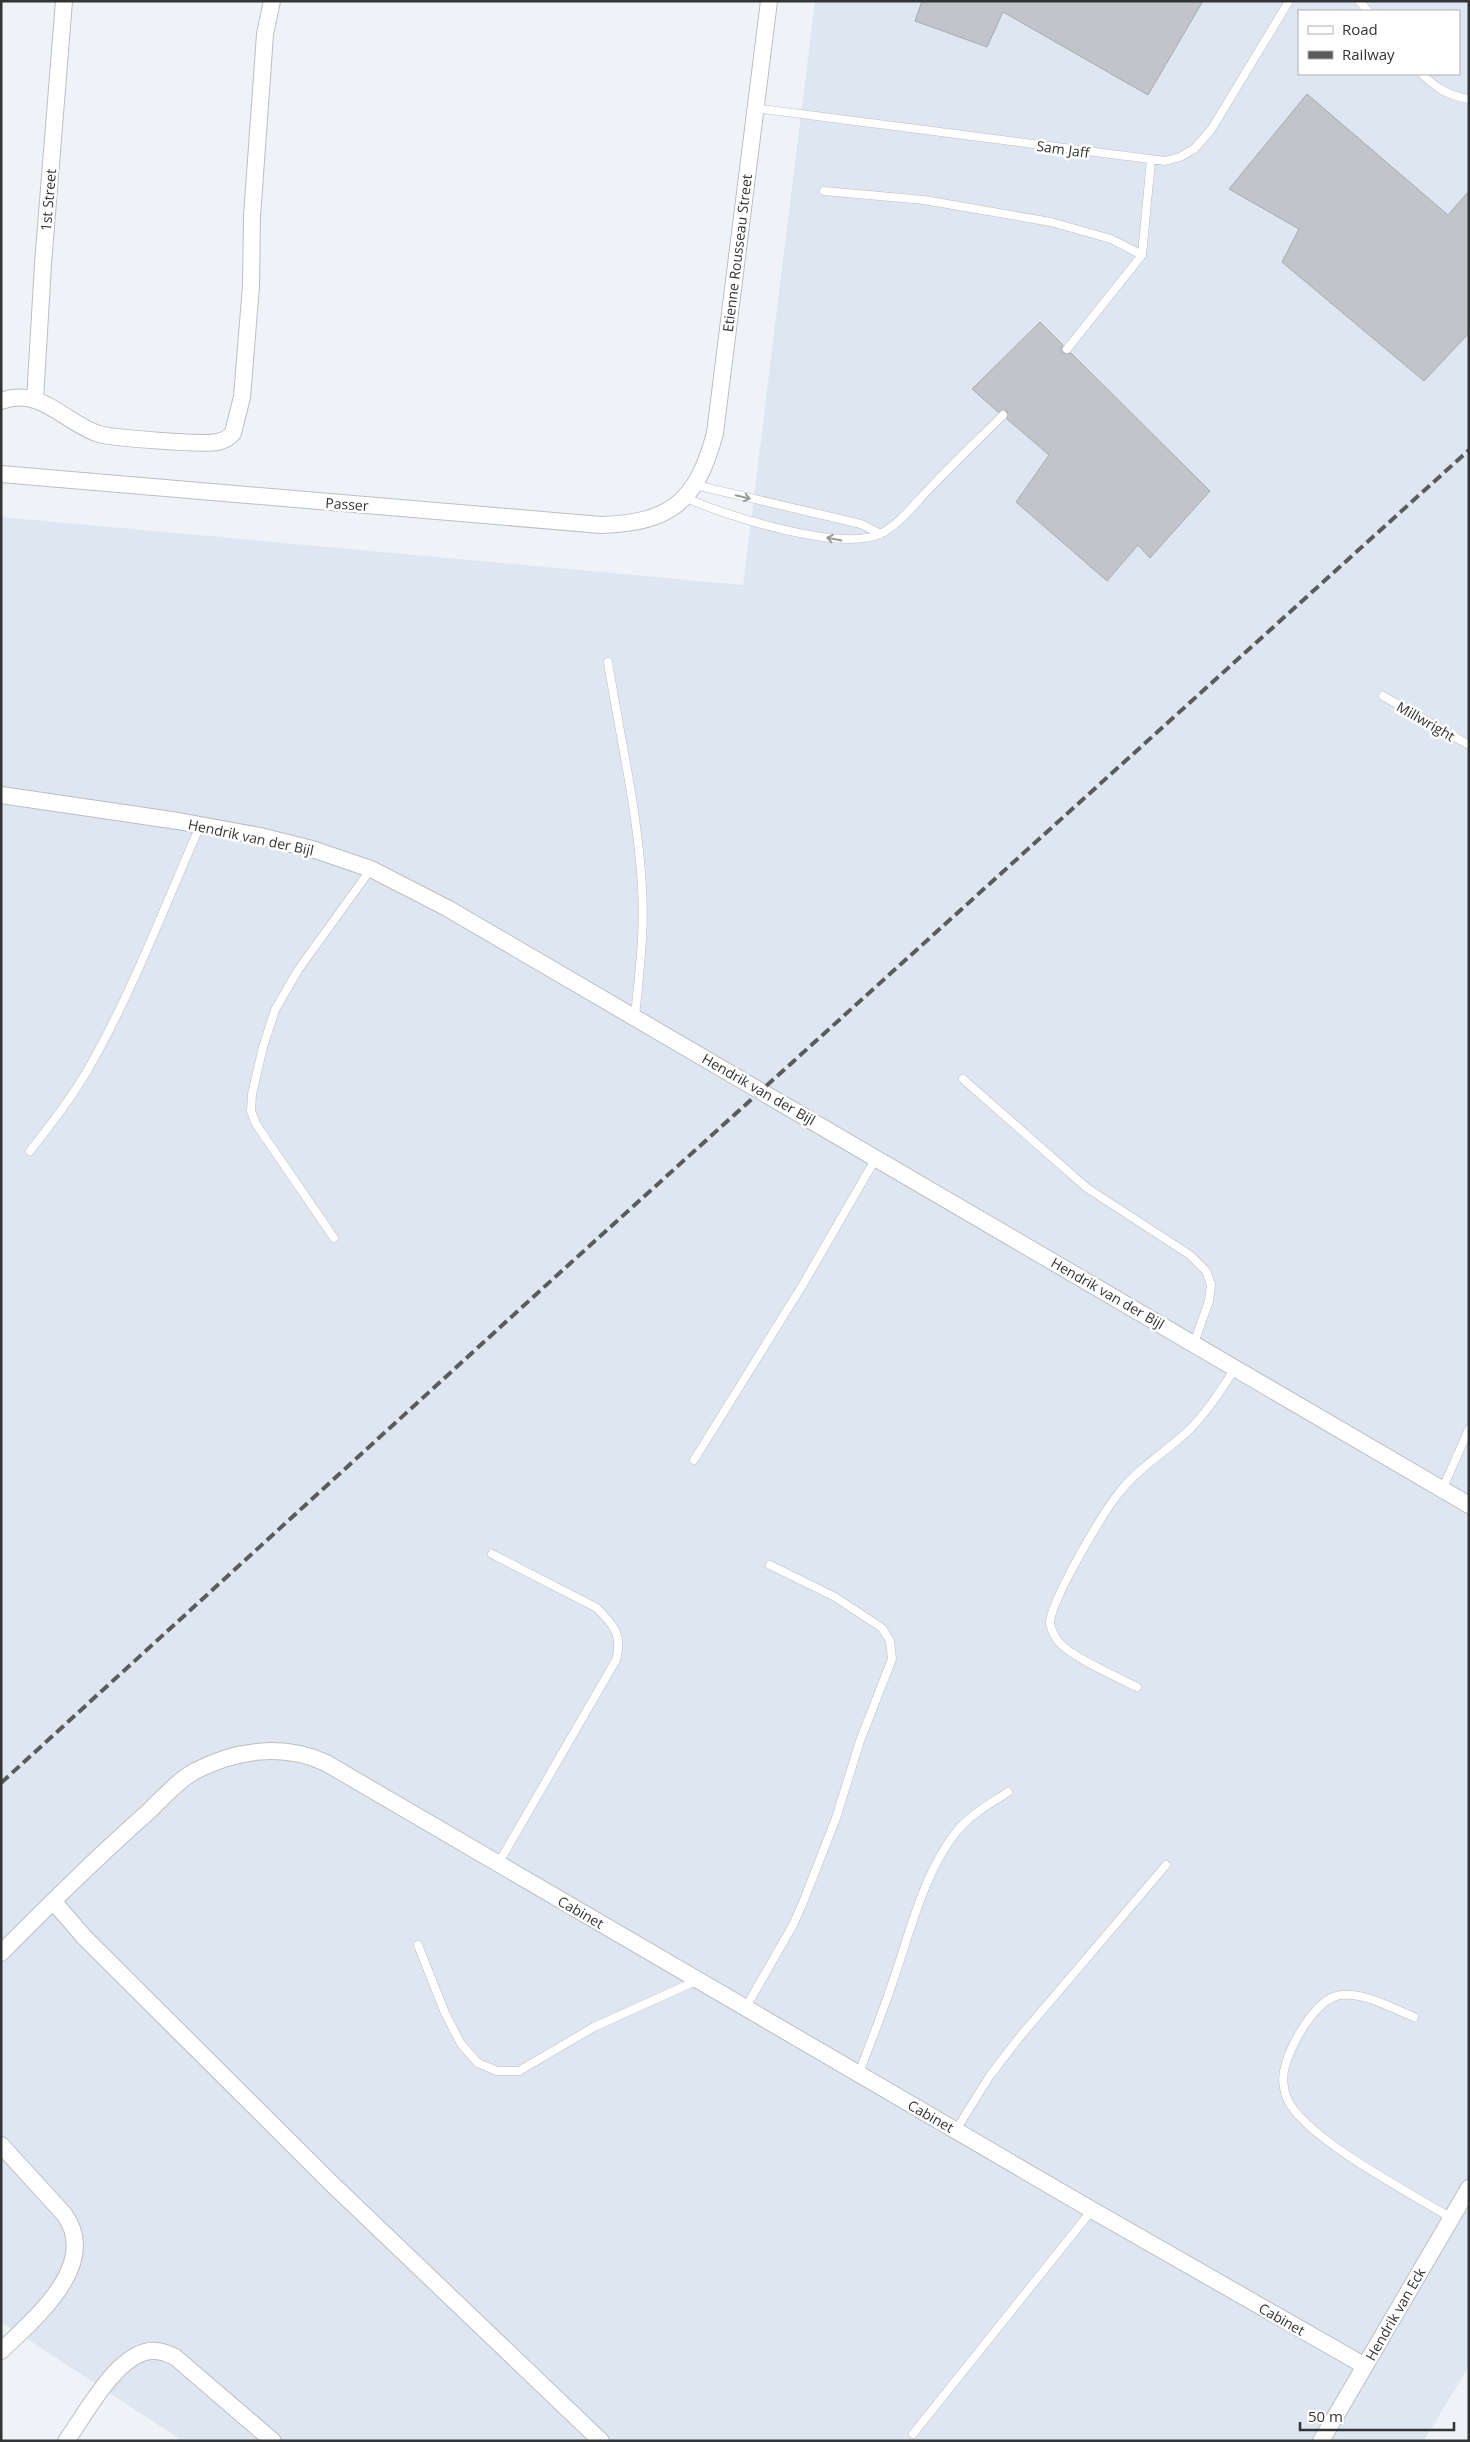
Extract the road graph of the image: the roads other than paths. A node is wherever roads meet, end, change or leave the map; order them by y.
1 (64, 1) edge
2 (272, 1) edge
3 (769, 1) edge
4 (1288, 1) edge
5 (1423, 75) edge
6 (1469, 100) edge
7 (754, 108) junction
8 (1151, 160) junction
9 (824, 191) dead end
10 (1142, 255) junction
11 (1067, 349) dead end
12 (35, 400) junction
13 (1, 401) edge
14 (1003, 415) dead end
15 (1, 474) edge
16 (690, 491) junction
17 (881, 534) junction
18 (608, 662) dead end
19 (1384, 696) dead end
20 (1469, 745) edge
21 (1, 795) edge
22 (200, 826) junction
23 (371, 870) junction
24 (635, 1017) junction
25 (963, 1079) dead end
26 (30, 1151) dead end
27 (876, 1157) junction
28 (334, 1238) dead end
29 (1194, 1344) junction
30 (1235, 1368) junction
31 (1469, 1429) edge
32 (694, 1460) dead end
33 (1442, 1490) junction
34 (1469, 1505) edge
35 (492, 1554) dead end
36 (770, 1565) dead end
37 (1136, 1687) dead end
38 (1008, 1792) dead end
39 (498, 1864) junction
40 (1166, 1865) dead end
41 (52, 1901) junction
42 (418, 1945) dead end
43 (1, 1953) edge
44 (698, 1980) junction
45 (746, 2007) junction
46 (1414, 2016) dead end
47 (858, 2073) junction
48 (956, 2130) junction
49 (1, 2145) edge
50 (1469, 2188) edge
51 (1092, 2210) junction
52 (1451, 2218) junction
53 (1, 2351) edge
54 (1365, 2366) junction
55 (913, 2434) dead end
56 (66, 2441) edge
57 (273, 2441) edge
58 (601, 2441) edge
59 (1321, 2441) edge

1 - 12 street, 1st Street
2 - 12 street
3 - 7 street, Etienne Rousseau Street
4 - 8 lane, Sam Jaff
5 - 6 lane
7 - 8 lane, Sam Jaff
7 - 16 street, Etienne Rousseau Street
8 - 10 lane
9 - 10 lane
10 - 11 lane
12 - 13 street
14 - 17 lane
15 - 16 street, Passer
16 -> 17 lane
17 -> 16 lane
18 - 24 lane
19 - 20 lane, Millwright
21 - 22 street, Hendrik van der Bijl
22 - 23 street, Hendrik van der Bijl
22 - 26 lane
23 - 24 street, Hendrik van der Bijl
23 - 28 lane
24 - 27 street, Hendrik van der Bijl
25 - 29 lane
27 - 29 street, Hendrik van der Bijl
27 - 32 lane
29 - 30 street, Hendrik van der Bijl
30 - 33 street, Hendrik van der Bijl
30 - 37 lane
31 - 33 lane
33 - 34 street, Hendrik van der Bijl
35 - 39 lane
36 - 45 lane
38 - 47 lane
39 - 41 street, Cabinet
39 - 44 street, Cabinet
40 - 48 lane
41 - 43 street, Cabinet
41 - 58 street
42 - 44 lane
44 - 45 street, Cabinet
45 - 47 street, Cabinet
46 - 52 lane
47 - 48 street, Cabinet
48 - 51 street, Cabinet
49 - 53 street
50 - 52 street, Hendrik van Eck
51 - 54 street, Cabinet
51 - 55 lane
52 - 54 street, Hendrik van Eck
54 - 59 street, Hendrik van Eck
56 - 57 street

